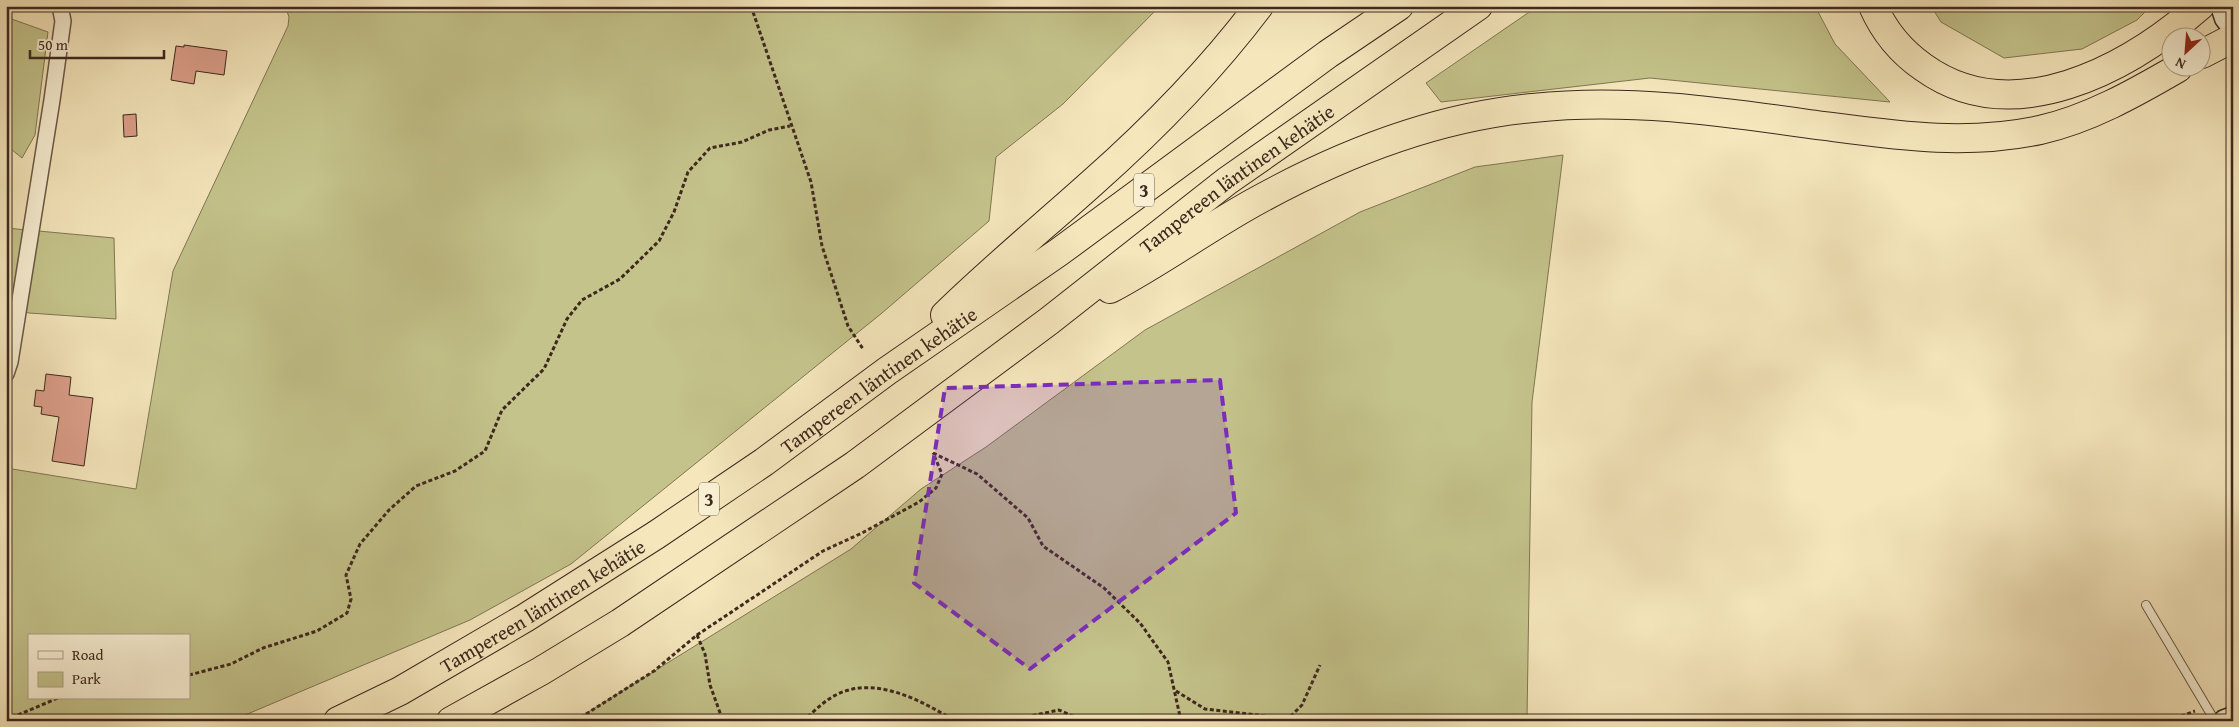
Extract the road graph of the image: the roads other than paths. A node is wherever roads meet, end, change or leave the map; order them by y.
1 (60, 6) edge
2 (1259, 6) edge
3 (1399, 6) edge
4 (1478, 6) edge
5 (1873, 6) edge
6 (2200, 6) edge
7 (2222, 6) edge
8 (2233, 27) edge
9 (2233, 38) edge
10 (2212, 49) edge
11 (2162, 77) edge
12 (1049, 321) junction
13 (887, 371) junction
14 (6, 374) edge
15 (2146, 605) dead end
16 (2233, 718) edge
17 (338, 721) edge
18 (451, 721) edge
19 (2215, 721) edge
20 (2225, 721) edge

1 - 14 street
2 - 13 highway
3 - 13 highway, Tampereen läntinen kehätie / 3
4 - 12 highway, Tampereen läntinen kehätie / 3
5 - 6 highway
7 - 8 main road
9 - 10 highway
11 - 12 highway
12 - 18 highway, Tampereen läntinen kehätie / 3
13 - 17 highway, Tampereen läntinen kehätie / 3
15 - 19 lane
16 - 20 main road

